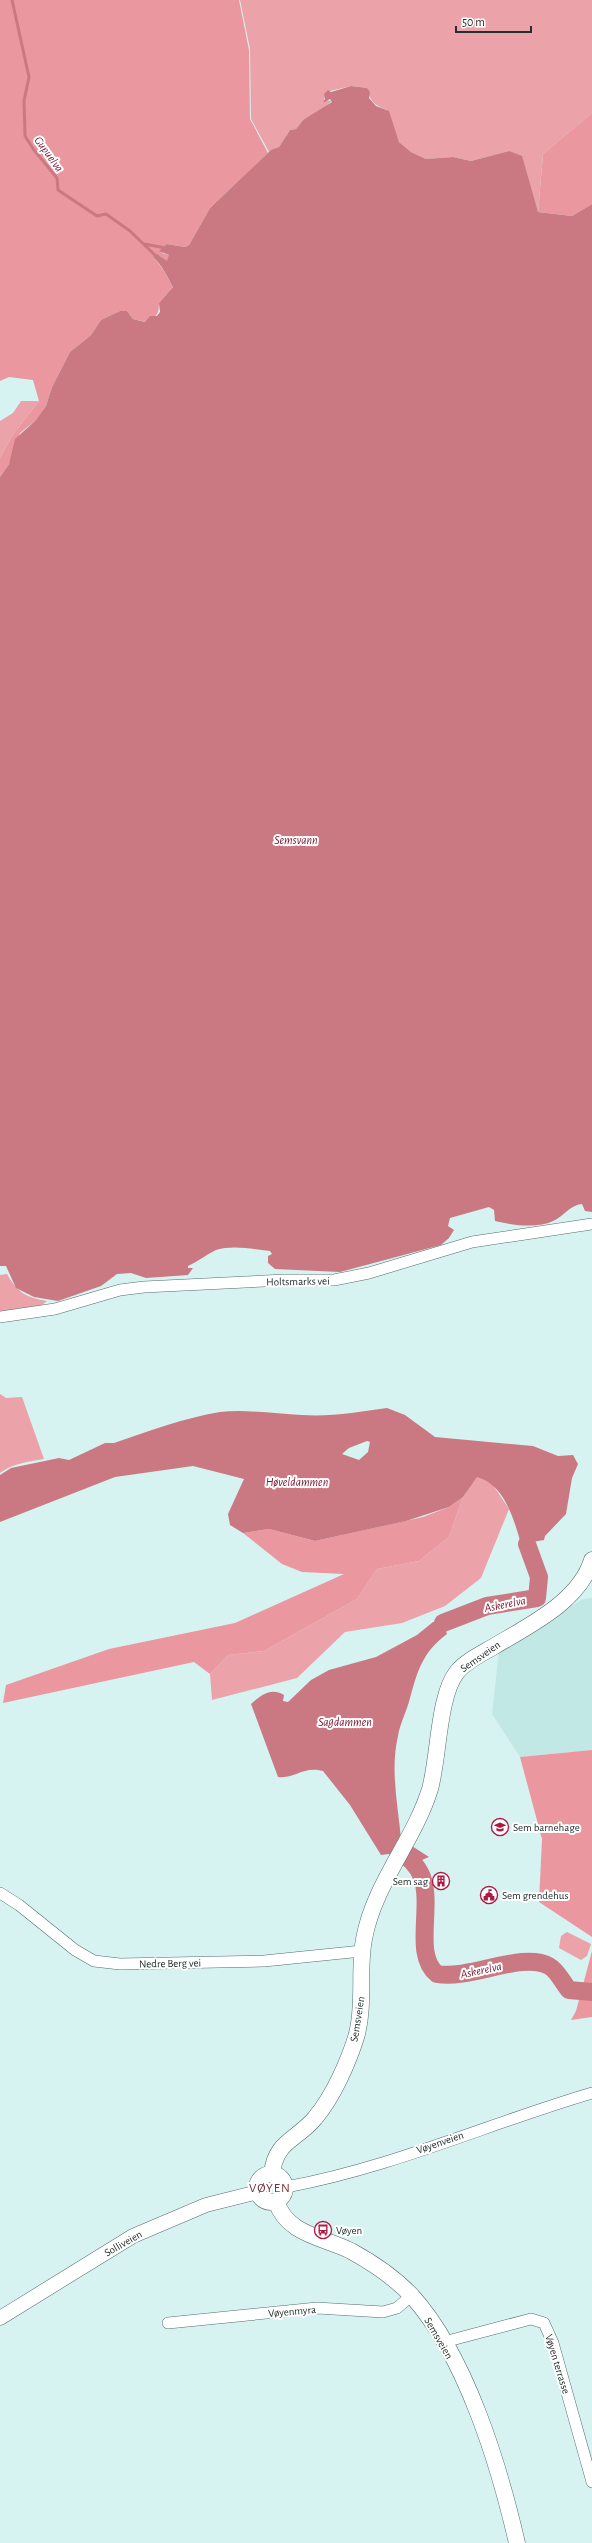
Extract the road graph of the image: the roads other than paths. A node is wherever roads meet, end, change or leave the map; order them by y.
1 (592, 1224) edge
2 (0, 1317) edge
3 (592, 1560) edge
4 (0, 1893) edge
5 (362, 1951) junction
6 (592, 2093) edge
7 (272, 2174) junction
8 (286, 2186) junction
9 (258, 2192) junction
10 (276, 2201) junction
11 (412, 2296) junction
12 (0, 2318) edge
13 (168, 2323) dead end
14 (444, 2342) junction
15 (592, 2482) edge
16 (517, 2543) edge

1 - 2 street, Holtsmarks vei
3 - 5 main road, Semsveien
4 - 5 street, Nedre Berg vei
5 - 7 main road, Semsveien
6 - 8 street, Vøyenveien
7 - 8 main road
7 - 9 main road
8 - 10 main road
9 - 10 main road
9 - 12 street, Solliveien
10 - 11 main road, Semsveien
11 - 13 street, Vøyenmyra
11 - 14 main road, Semsveien
14 - 15 street, Vøyen terrasse
14 - 16 main road, Semsveien

